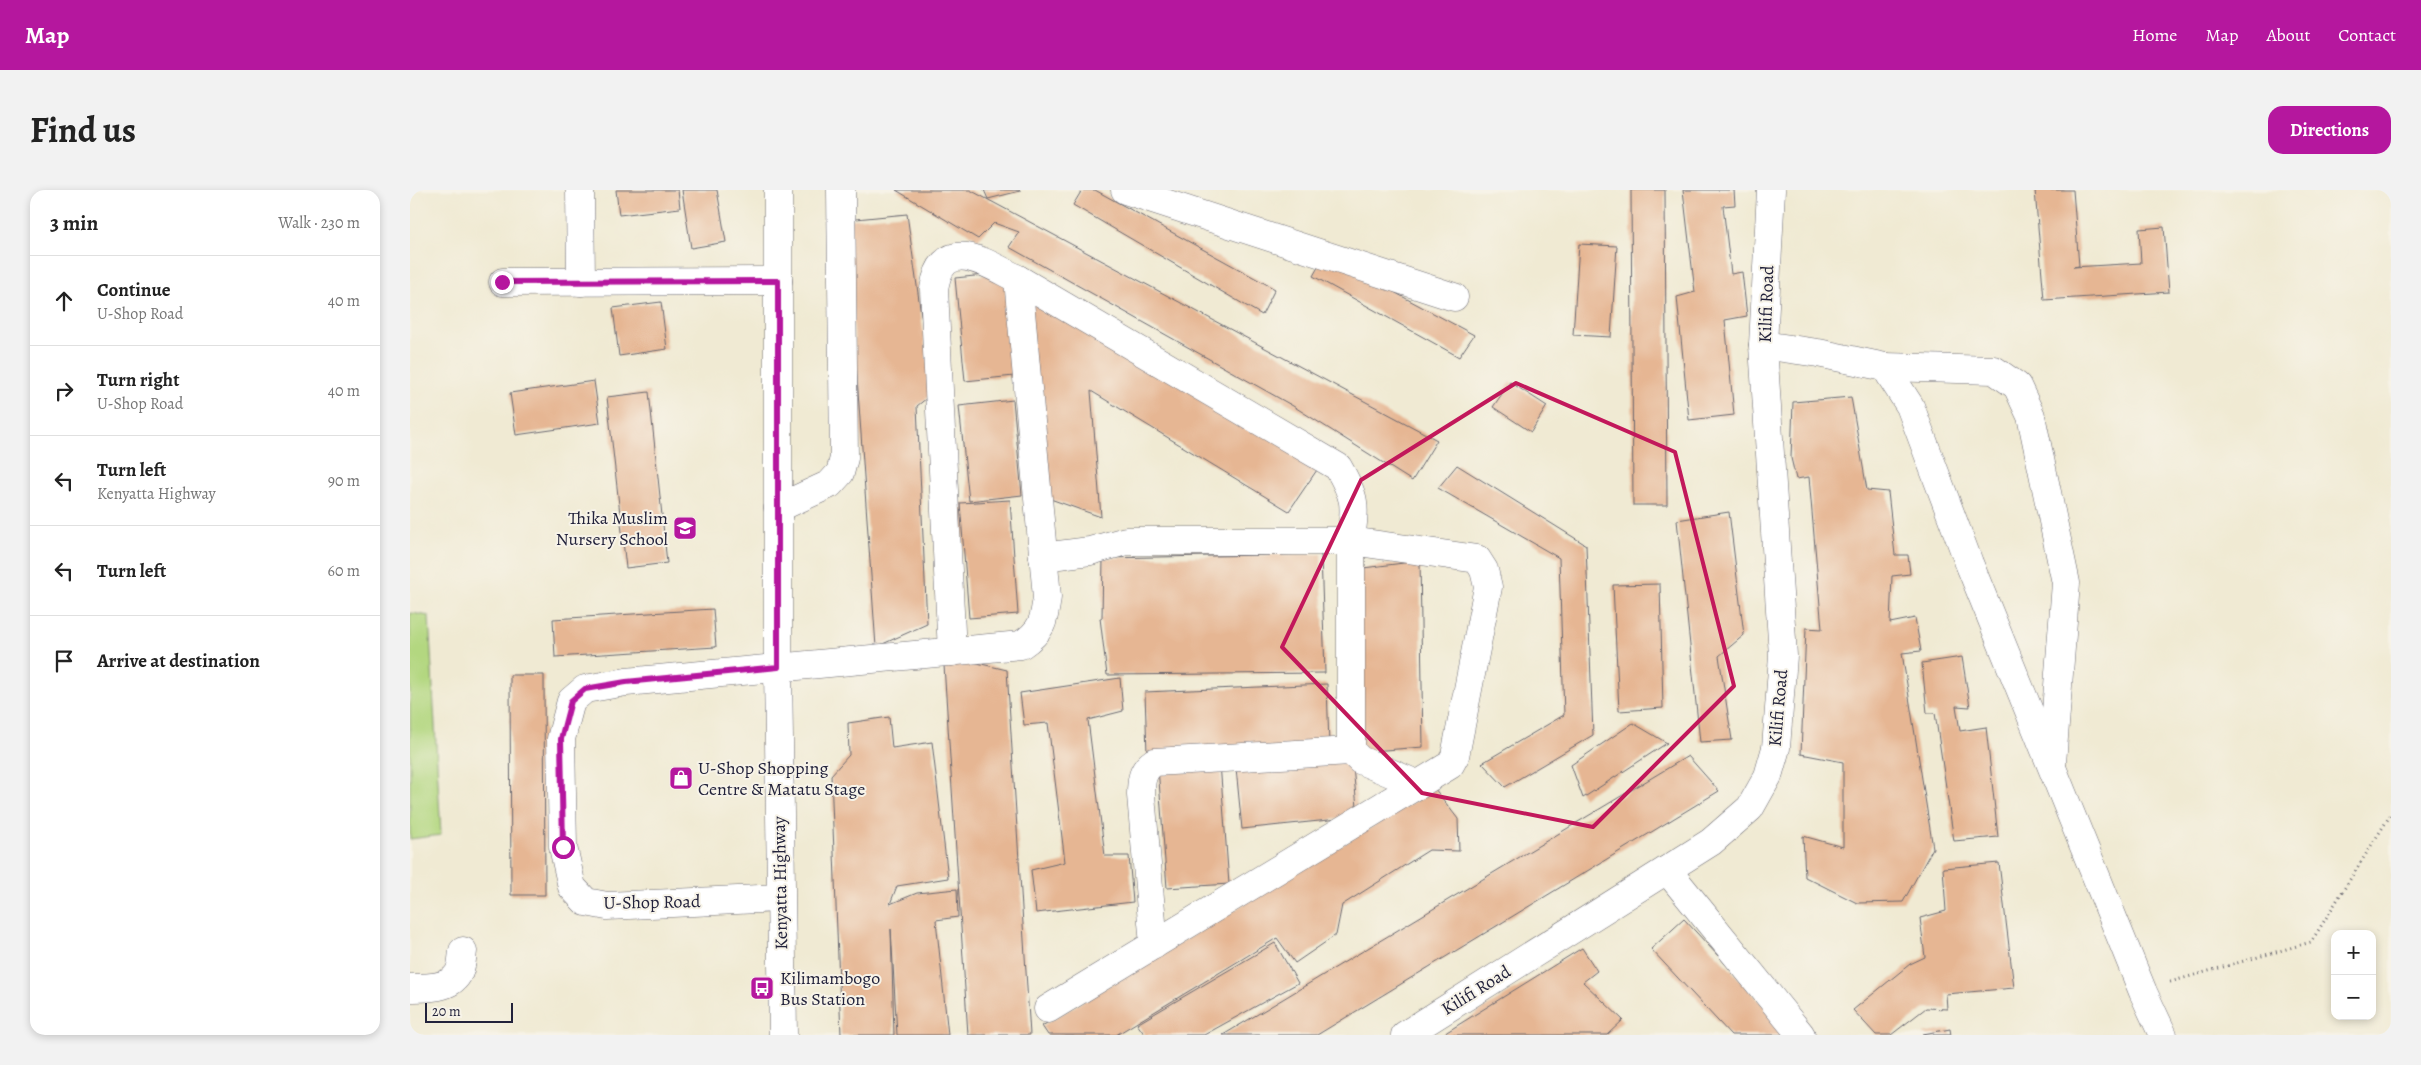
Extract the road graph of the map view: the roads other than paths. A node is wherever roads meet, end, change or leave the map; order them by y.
1 (580, 190) edge
2 (778, 190) edge
3 (841, 190) edge
4 (1125, 190) edge
5 (1771, 190) edge
6 (1018, 279) junction
7 (778, 281) junction
8 (502, 282) dead end
9 (581, 282) junction
10 (1454, 296) dead end
11 (1763, 345) junction
12 (1885, 367) junction
13 (778, 508) junction
14 (1351, 541) junction
15 (1043, 557) junction
16 (952, 652) junction
17 (778, 667) junction
18 (1351, 751) junction
19 (2051, 767) junction
20 (1419, 784) junction
21 (1667, 870) junction
22 (780, 898) junction
23 (1154, 945) junction
24 (464, 951) dead end
25 (410, 988) edge
26 (1048, 1009) dead end
27 (784, 1035) edge
28 (1404, 1035) edge
29 (1801, 1035) edge
30 (2163, 1035) edge

1 - 9 street
2 - 7 street, Kenyatta Highway
3 - 13 street
4 - 10 street
5 - 11 street, Kilifi Road
6 - 14 street
6 - 15 street, U-Shop Road
6 - 16 street
7 - 9 street
7 - 13 street, Kenyatta Highway
8 - 9 street
11 - 12 street
11 - 21 street, Kilifi Road
12 - 19 street
12 - 19 street
13 - 17 street, Kenyatta Highway
14 - 15 street
14 - 18 street
14 - 20 street
15 - 16 street, U-Shop Road
16 - 17 street, U-Shop Road
17 - 22 street, Kenyatta Highway
17 - 22 street, U-Shop Road
18 - 20 street
18 - 23 street
19 - 30 street
20 - 23 street
21 - 28 street, Kilifi Road
21 - 29 street
22 - 27 street, Kenyatta Highway
23 - 26 street
24 - 25 street

